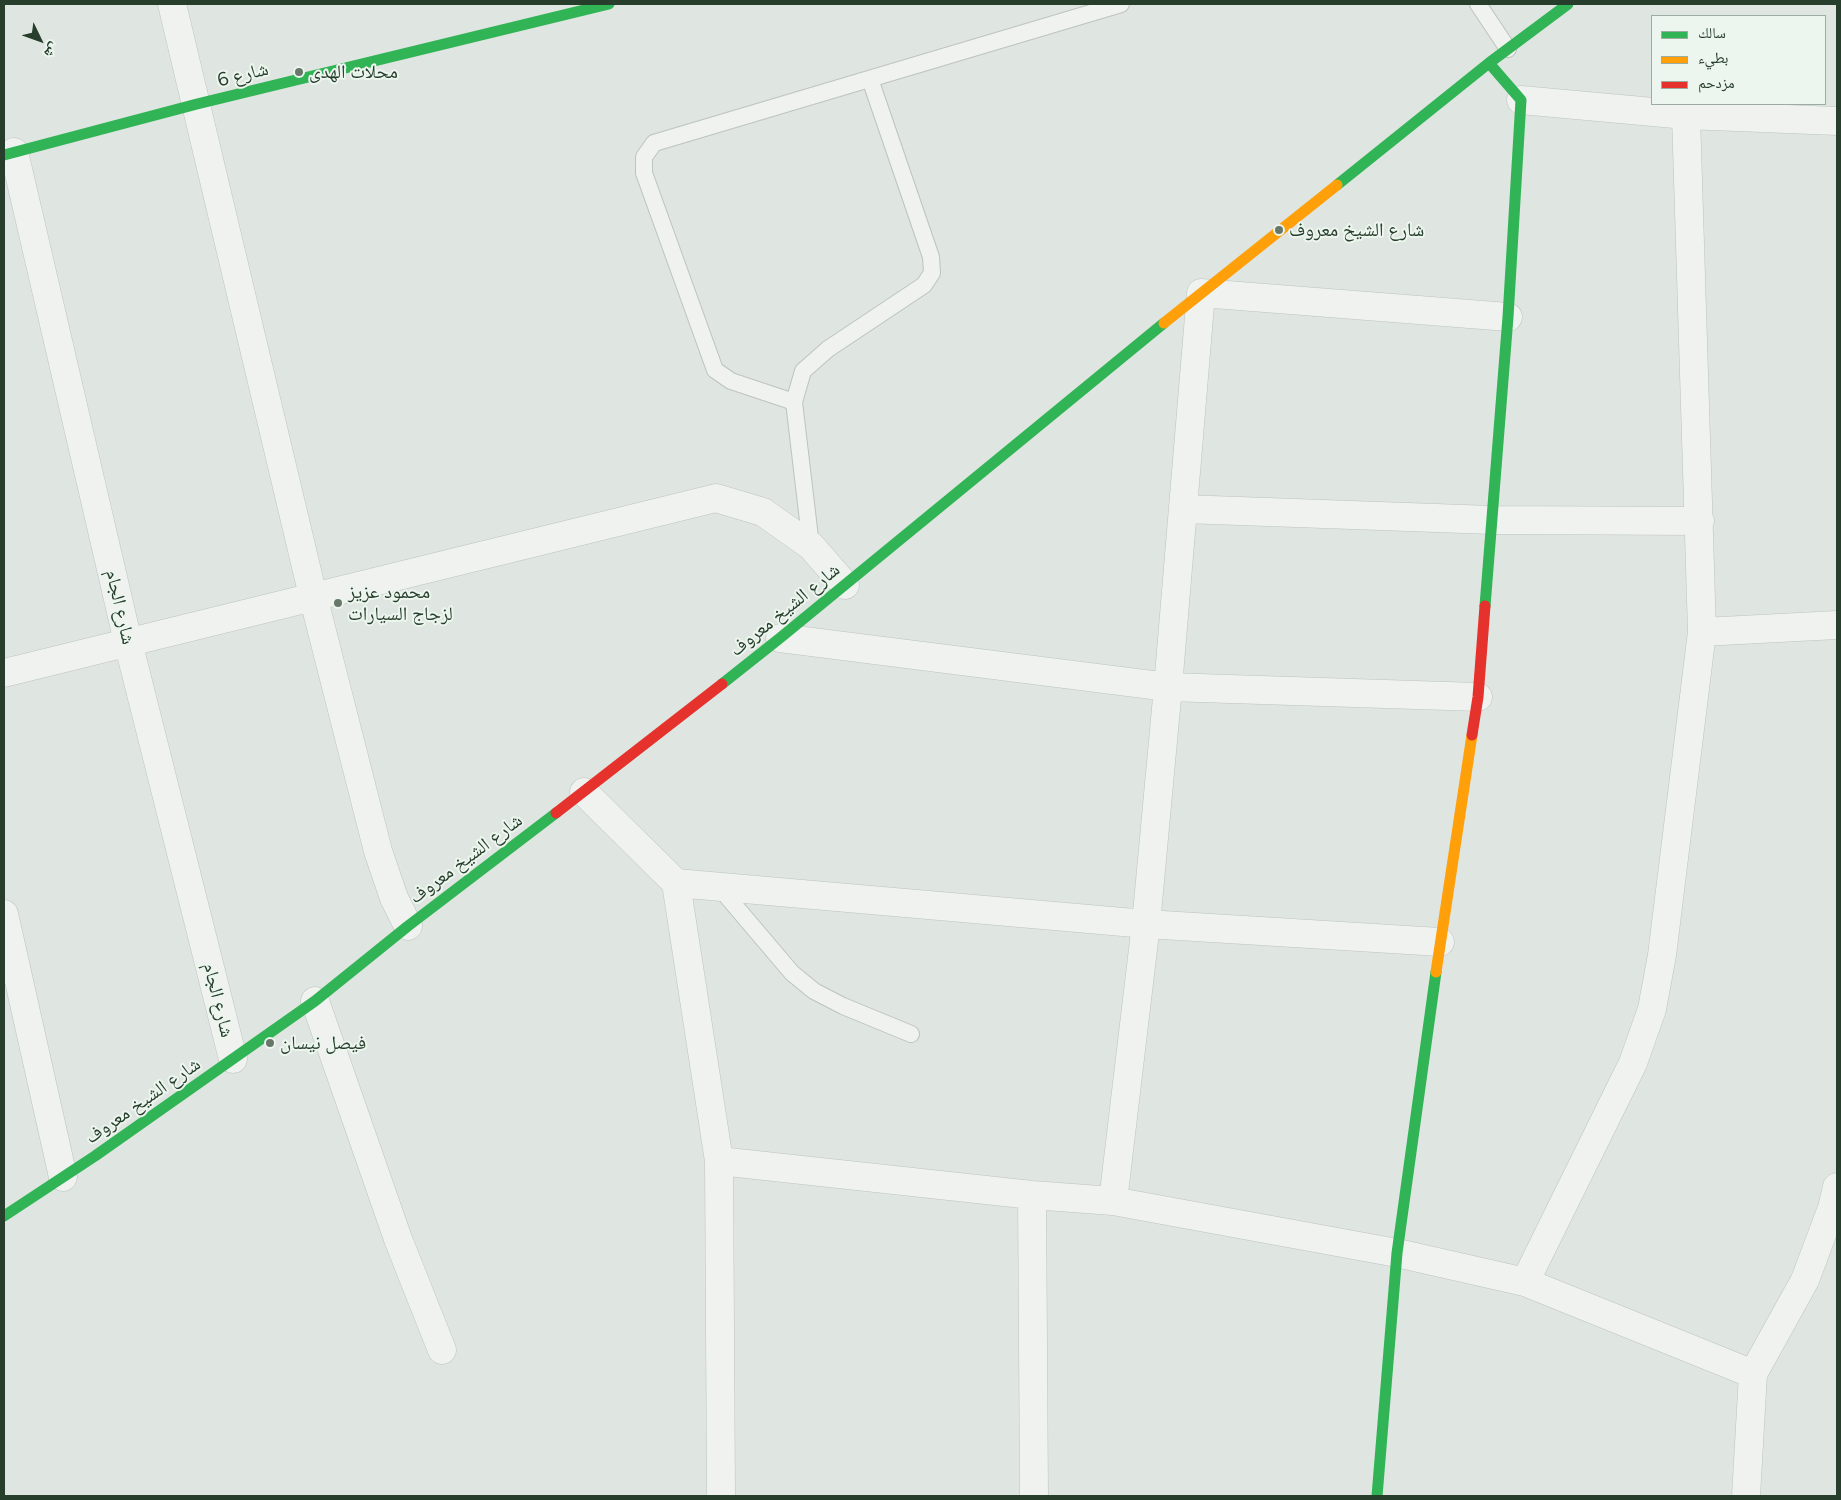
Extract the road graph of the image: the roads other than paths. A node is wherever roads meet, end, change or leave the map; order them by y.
1 (172, 4) edge
2 (609, 4) edge
3 (1120, 4) edge
4 (1478, 4) edge
5 (1568, 4) edge
6 (1508, 49) junction
7 (1489, 63) junction
8 (870, 79) junction
9 (1521, 100) junction
10 (196, 104) junction
11 (1686, 115) junction
12 (1837, 121) edge
13 (9, 154) edge
14 (1201, 293) junction
15 (1508, 316) junction
16 (794, 402) junction
17 (1183, 509) junction
18 (1492, 520) junction
19 (1700, 521) junction
20 (811, 546) junction
21 (845, 585) junction
22 (314, 596) junction
23 (1837, 625) edge
24 (1702, 632) junction
25 (780, 638) junction
26 (128, 642) junction
27 (4, 673) edge
28 (1168, 687) junction
29 (1478, 697) junction
30 (584, 792) junction
31 (676, 883) junction
32 (719, 887) junction
33 (4, 914) edge
34 (1146, 924) junction
35 (408, 926) junction
36 (1440, 942) junction
37 (315, 1001) junction
38 (911, 1034) dead end
39 (233, 1059) junction
40 (719, 1161) junction
41 (63, 1177) junction
42 (1837, 1187) edge
43 (1032, 1195) junction
44 (1113, 1201) junction
45 (4, 1216) edge
46 (1397, 1253) junction
47 (1525, 1282) junction
48 (442, 1350) dead end
49 (1753, 1374) junction
50 (720, 1496) edge
51 (1034, 1496) edge
52 (1377, 1496) edge
53 (1746, 1496) edge

1 - 10 street
2 - 10 street, شارع 6
3 - 8 lane
4 - 6 lane
5 - 6 street, شارع الشيخ معروف
6 - 7 street, شارع الشيخ معروف
7 - 9 street
7 - 14 street, شارع الشيخ معروف
8 - 16 lane
8 - 16 lane
9 - 11 street
9 - 15 street
10 - 13 street, شارع 6
10 - 22 street
11 - 12 street
11 - 19 street
13 - 26 street, شارع الجام
14 - 15 street
14 - 17 street
14 - 21 street, شارع الشيخ معروف
15 - 18 street
16 - 20 lane
17 - 18 street
17 - 28 street
18 - 19 street
18 - 29 street
19 - 24 street
20 - 21 street
20 - 22 street
21 - 25 street, شارع الشيخ معروف
22 - 26 street
22 - 35 street
23 - 24 street
24 - 47 street
25 - 28 street
25 - 30 street, شارع الشيخ معروف
26 - 27 street
26 - 39 street, شارع الجام
28 - 29 street
28 - 34 street
29 - 36 street
30 - 31 street
30 - 35 street, شارع الشيخ معروف
31 - 32 street
31 - 40 street
32 - 34 street
32 - 38 lane
33 - 41 street
34 - 36 street
34 - 44 street
35 - 37 street, شارع الشيخ معروف
36 - 46 street
37 - 39 street, شارع الشيخ معروف
37 - 48 street
39 - 41 street, شارع الشيخ معروف
40 - 43 street
40 - 50 street
41 - 45 street, شارع الشيخ معروف
42 - 49 street
43 - 44 street
43 - 51 street
44 - 46 street
46 - 47 street
46 - 52 street
47 - 49 street
49 - 53 street

